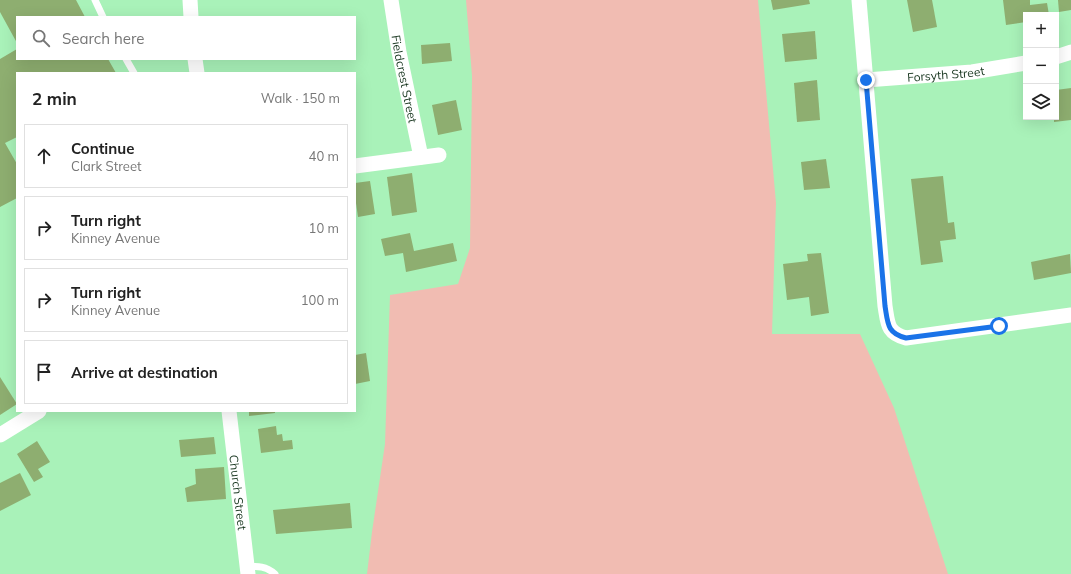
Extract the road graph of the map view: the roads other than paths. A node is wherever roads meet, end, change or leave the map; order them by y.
1 (95, 0) edge
2 (190, 0) edge
3 (391, 0) edge
4 (859, 0) edge
5 (103, 16) edge
6 (191, 16) edge
7 (1071, 52) edge
8 (1059, 56) edge
9 (127, 60) edge
10 (196, 60) edge
11 (1023, 64) edge
12 (133, 72) edge
13 (197, 72) edge
14 (866, 80) junction
15 (439, 155) dead end
16 (421, 157) junction
17 (356, 166) edge
18 (1071, 315) edge
19 (37, 412) edge
20 (229, 412) edge
21 (0, 435) edge
22 (247, 571) edge
23 (275, 574) edge

1 - 5 lane
2 - 6 street
3 - 16 street, Fieldcrest Street
4 - 14 street
7 - 8 street
9 - 12 lane
10 - 13 street
11 - 14 street, Forsyth Street
14 - 18 street
15 - 16 street
16 - 17 street
19 - 21 street
20 - 22 street, Church Street
22 - 23 lane

